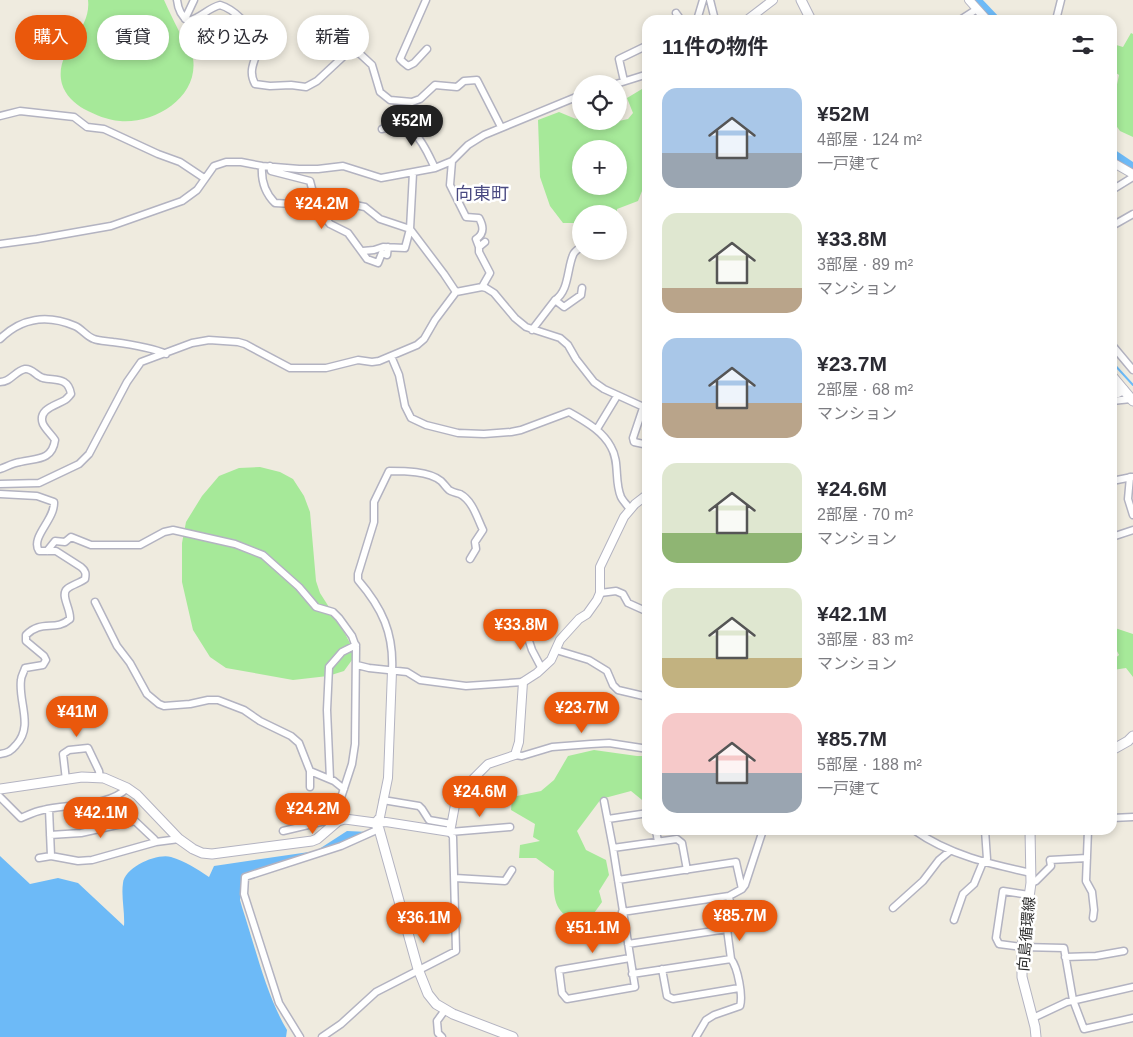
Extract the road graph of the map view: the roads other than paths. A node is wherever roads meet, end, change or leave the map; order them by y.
1 (177, 0) edge
2 (194, 0) edge
3 (426, 0) edge
4 (703, 0) edge
5 (710, 0) edge
6 (774, 0) edge
7 (802, 0) edge
8 (969, 0) edge
9 (1061, 0) edge
10 (977, 9) junction
11 (182, 15) edge
12 (187, 15) edge
13 (203, 15) edge
14 (236, 15) edge
15 (698, 15) edge
16 (714, 15) edge
17 (754, 15) edge
18 (809, 15) edge
19 (968, 15) edge
20 (982, 15) edge
21 (1057, 15) edge
22 (642, 48) edge
23 (426, 49) dead end
24 (254, 60) edge
25 (623, 75) edge
26 (642, 76) edge
27 (627, 80) edge
28 (572, 99) edge
29 (0, 116) edge
30 (501, 127) junction
31 (382, 129) dead end
32 (452, 161) junction
33 (1117, 165) edge
34 (262, 166) junction
35 (270, 166) junction
36 (435, 168) junction
37 (413, 173) junction
38 (1133, 176) edge
39 (204, 178) junction
40 (1117, 187) edge
41 (1133, 214) edge
42 (1117, 223) edge
43 (410, 229) junction
44 (485, 242) dead end
45 (0, 244) edge
46 (388, 247) junction
47 (479, 247) junction
48 (363, 251) junction
49 (572, 258) edge
50 (482, 287) junction
51 (582, 288) dead end
52 (456, 292) junction
53 (555, 300) junction
54 (532, 330) junction
55 (0, 339) edge
56 (1117, 351) edge
57 (166, 354) junction
58 (391, 356) junction
59 (1133, 370) edge
60 (0, 382) edge
61 (1117, 382) edge
62 (1124, 390) junction
63 (1117, 394) edge
64 (617, 396) junction
65 (1132, 400) edge
66 (1117, 401) edge
67 (642, 408) edge
68 (642, 417) edge
69 (597, 429) junction
70 (642, 444) edge
71 (0, 469) edge
72 (1131, 477) edge
73 (1117, 479) edge
74 (0, 484) edge
75 (0, 494) edge
76 (642, 499) edge
77 (630, 509) junction
78 (1133, 515) edge
79 (1133, 530) edge
80 (1117, 535) edge
81 (47, 551) junction
82 (470, 559) dead end
83 (600, 593) junction
84 (95, 602) dead end
85 (642, 609) edge
86 (523, 623) dead end
87 (356, 645) junction
88 (556, 650) junction
89 (357, 665) junction
90 (542, 669) junction
91 (392, 671) junction
92 (523, 682) junction
93 (642, 696) edge
94 (1133, 736) edge
95 (1117, 747) edge
96 (642, 748) edge
97 (0, 754) edge
98 (516, 756) junction
99 (310, 771) junction
100 (100, 778) junction
101 (330, 779) junction
102 (66, 780) junction
103 (310, 787) dead end
104 (127, 788) junction
105 (344, 788) junction
106 (0, 789) edge
107 (0, 797) edge
108 (384, 800) junction
109 (604, 800) dead end
110 (49, 809) junction
111 (320, 810) dead end
112 (642, 814) edge
113 (1133, 817) edge
114 (1117, 818) edge
115 (335, 819) junction
116 (608, 819) junction
117 (377, 826) junction
118 (510, 827) dead end
119 (451, 828) junction
120 (283, 832) dead end
121 (50, 834) junction
122 (657, 835) edge
123 (761, 835) edge
124 (923, 835) edge
125 (986, 835) edge
126 (1030, 835) edge
127 (1088, 835) edge
128 (179, 839) junction
129 (156, 842) junction
130 (658, 842) junction
131 (613, 848) junction
132 (950, 851) junction
133 (51, 856) junction
134 (39, 858) dead end
135 (1087, 858) junction
136 (983, 862) junction
137 (512, 870) dead end
138 (686, 870) junction
139 (455, 878) junction
140 (1031, 878) junction
141 (618, 880) junction
142 (742, 889) junction
143 (1029, 895) junction
144 (729, 896) junction
145 (894, 908) dead end
146 (622, 912) junction
147 (1093, 918) dead end
148 (954, 920) dead end
149 (728, 929) junction
150 (628, 944) junction
151 (1022, 947) junction
152 (1124, 952) dead end
153 (1065, 957) junction
154 (630, 958) junction
155 (731, 959) junction
156 (418, 969) junction
157 (662, 969) junction
158 (632, 974) junction
159 (739, 988) junction
160 (1133, 988) edge
161 (1073, 1000) junction
162 (445, 1010) junction
163 (1032, 1018) junction
164 (1133, 1018) edge
165 (300, 1037) edge
166 (322, 1037) edge
167 (442, 1037) edge
168 (513, 1037) edge
169 (696, 1037) edge
170 (1036, 1037) edge

1 - 11 street
2 - 12 street
3 - 23 street
4 - 15 street
5 - 16 street
6 - 17 street
7 - 18 main road
8 - 10 street
9 - 21 street
10 - 19 street
10 - 20 street
13 - 14 street
22 - 25 street
24 - 30 street
26 - 27 street
28 - 30 street
29 - 39 street
30 - 32 street
31 - 36 street
32 - 36 street
32 - 47 street
33 - 38 street
34 - 35 street
34 - 39 street
34 - 48 street
35 - 37 street
35 - 43 street
36 - 37 street
37 - 43 street
38 - 40 street
39 - 45 street
41 - 42 street
43 - 46 street
43 - 52 street
44 - 47 street
46 - 48 street
46 - 48 street
47 - 50 street
49 - 53 street
50 - 52 street
50 - 54 street
51 - 53 street
52 - 58 street
53 - 54 street
54 - 64 street
55 - 57 street
56 - 59 street
57 - 58 street
57 - 74 street
58 - 69 street
60 - 71 street
61 - 62 main road
62 - 63 street
62 - 65 main road
64 - 67 street
64 - 69 street
65 - 66 street
68 - 70 street
69 - 77 street
72 - 73 street
72 - 78 street
75 - 81 street
76 - 77 street
77 - 83 street
79 - 80 street
81 - 87 street
81 - 97 street
82 - 91 street
83 - 85 street
83 - 88 street
84 - 99 street
86 - 90 street
87 - 89 street
87 - 101 street
88 - 90 street
88 - 93 street
89 - 91 street
89 - 105 street
90 - 92 street
91 - 92 street
91 - 108 street
92 - 98 street
94 - 95 main road
96 - 98 street
98 - 119 street
99 - 101 street
99 - 103 street
100 - 102 main road
100 - 102 street
100 - 104 main road
101 - 105 street
102 - 106 main road
104 - 110 street
104 - 128 main road
105 - 115 street
107 - 110 street
108 - 117 street
108 - 119 street
109 - 116 street
110 - 121 street
111 - 115 street
112 - 116 street
113 - 114 street
115 - 117 main road
115 - 120 street
115 - 128 main road
116 - 131 street
117 - 119 street
117 - 156 main road
117 - 165 street
118 - 119 street
119 - 139 street
121 - 129 street
121 - 133 street
122 - 130 street
123 - 142 street
124 - 132 street
125 - 136 street
126 - 140 main road, 向島循環線
127 - 135 street
128 - 129 street
129 - 133 street
130 - 131 street
130 - 138 street
131 - 141 street
132 - 136 street
132 - 145 street
133 - 134 street
135 - 140 street
135 - 147 street
136 - 140 street
136 - 148 street
137 - 139 street
138 - 141 street
138 - 142 street
139 - 156 street
140 - 143 main road, 向島循環線
141 - 146 street
142 - 144 street
143 - 151 main road, 向島循環線
143 - 151 street
144 - 146 street
144 - 149 street
146 - 150 street
149 - 150 street
149 - 155 street
150 - 154 street
151 - 153 street
151 - 163 main road, 向島循環線
152 - 153 street
153 - 161 street
154 - 158 street
154 - 158 street
155 - 157 street
155 - 159 street
156 - 162 main road
156 - 166 street
157 - 158 street
157 - 159 street
159 - 169 street
160 - 161 street
161 - 163 street
161 - 164 street
162 - 167 street
162 - 168 main road
163 - 170 main road, 向島循環線

